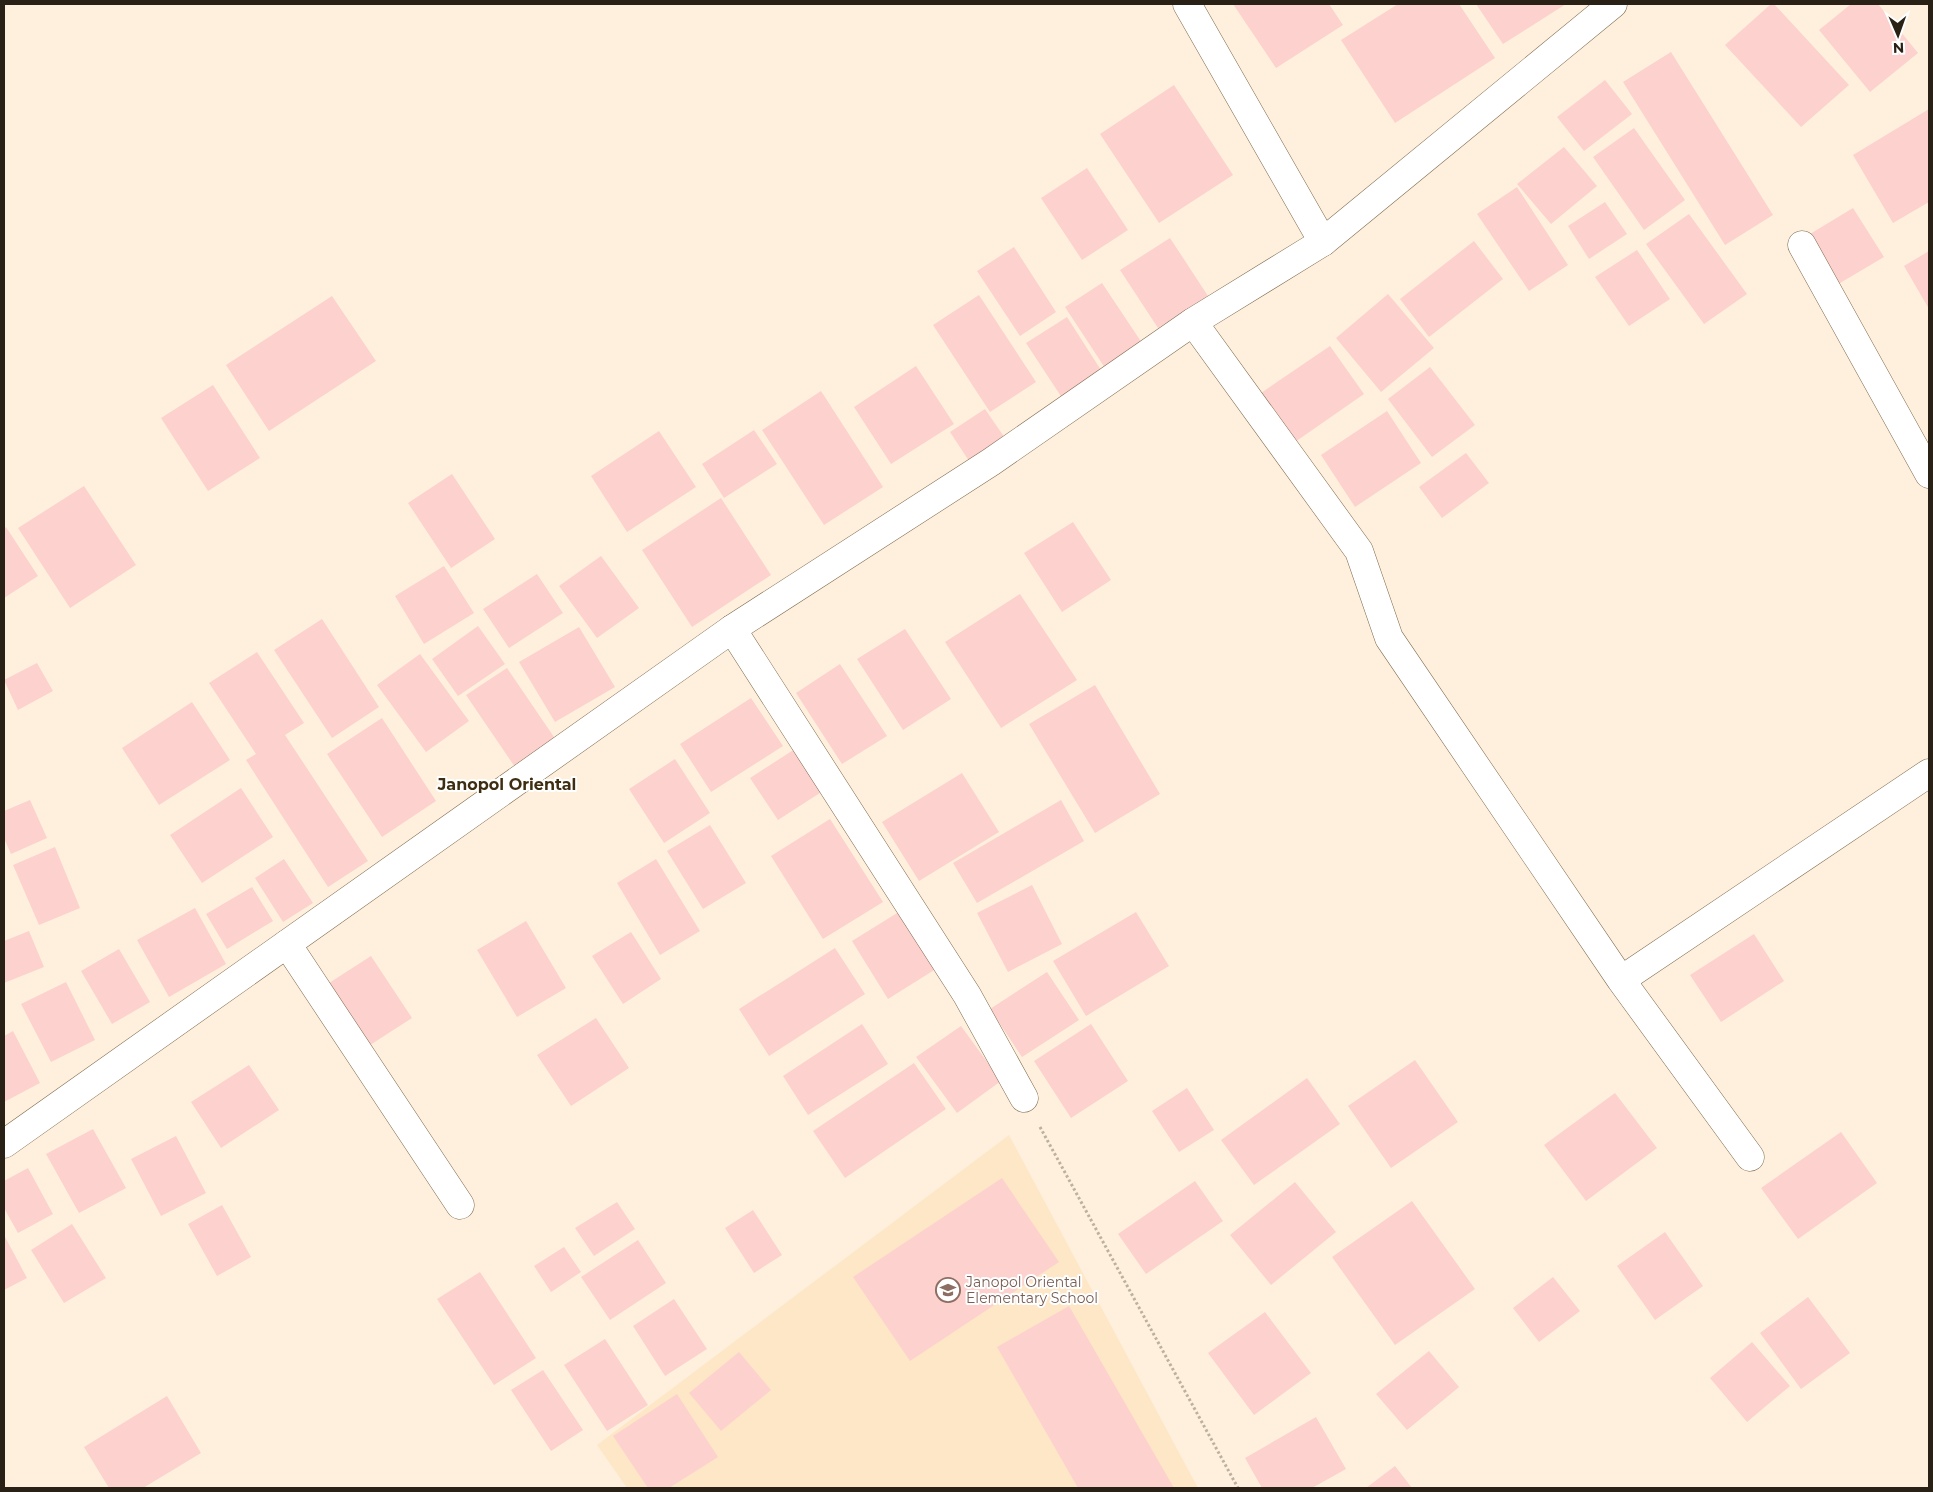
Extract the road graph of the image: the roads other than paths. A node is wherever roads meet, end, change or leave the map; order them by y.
1 (1187, 4) edge
2 (1613, 4) edge
3 (1322, 242) junction
4 (1802, 245) dead end
5 (1193, 322) junction
6 (1929, 474) edge
7 (732, 629) junction
8 (1929, 773) edge
9 (287, 944) junction
10 (1621, 980) junction
11 (1024, 1098) road end
12 (4, 1144) edge
13 (1750, 1157) dead end
14 (460, 1204) dead end

1 - 3 street
2 - 3 street
3 - 5 street
4 - 6 street
5 - 7 street
5 - 10 street
7 - 9 street
7 - 11 street
8 - 10 street
9 - 12 street
9 - 14 street
10 - 13 street

